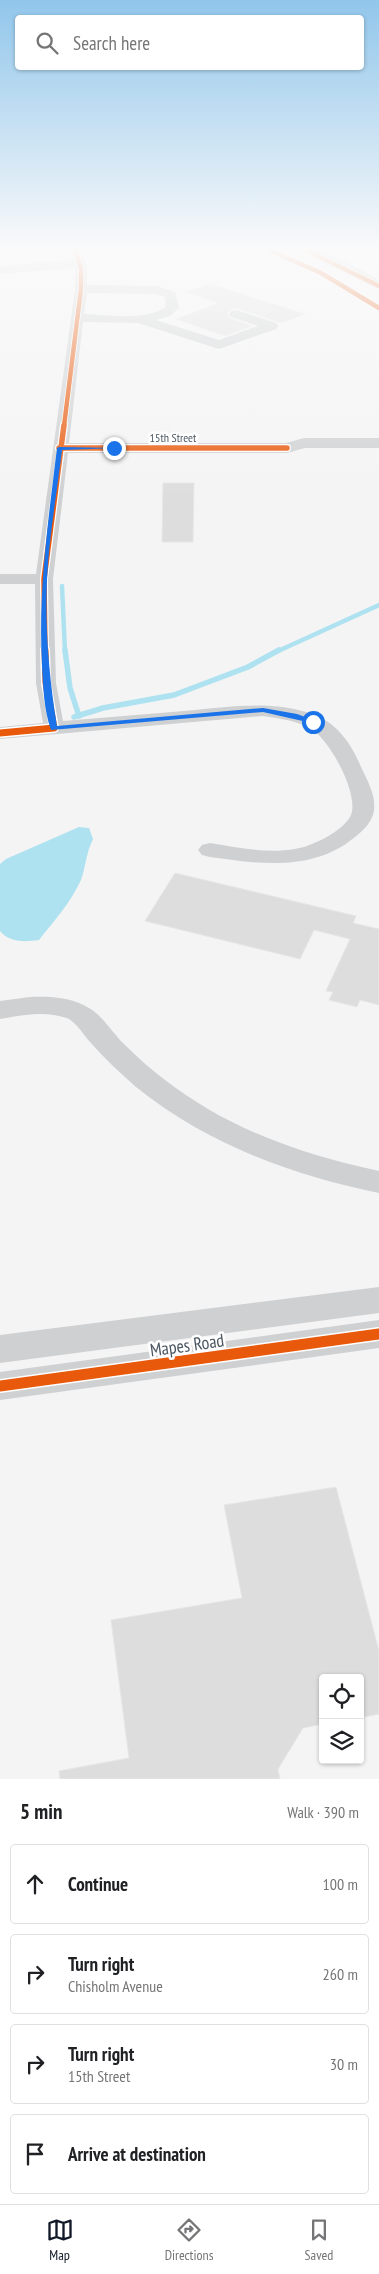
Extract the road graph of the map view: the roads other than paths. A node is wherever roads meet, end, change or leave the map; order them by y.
1 (76, 332) edge
2 (180, 332) edge
3 (255, 332) edge
4 (379, 443) edge
5 (59, 448) junction
6 (0, 579) edge
7 (44, 579) junction
8 (54, 728) junction
9 (0, 733) edge
10 (210, 850) dead end
11 (0, 1010) edge
12 (379, 1182) edge
13 (379, 1300) edge
14 (379, 1334) edge
15 (0, 1349) edge
16 (0, 1386) edge

1 - 5 street
2 - 3 street
4 - 5 street, 15th Street
5 - 7 street
6 - 7 street
7 - 8 street
8 - 9 street
8 - 10 street
11 - 12 street
13 - 15 street, Mapes Road
14 - 16 street, Mapes Road

